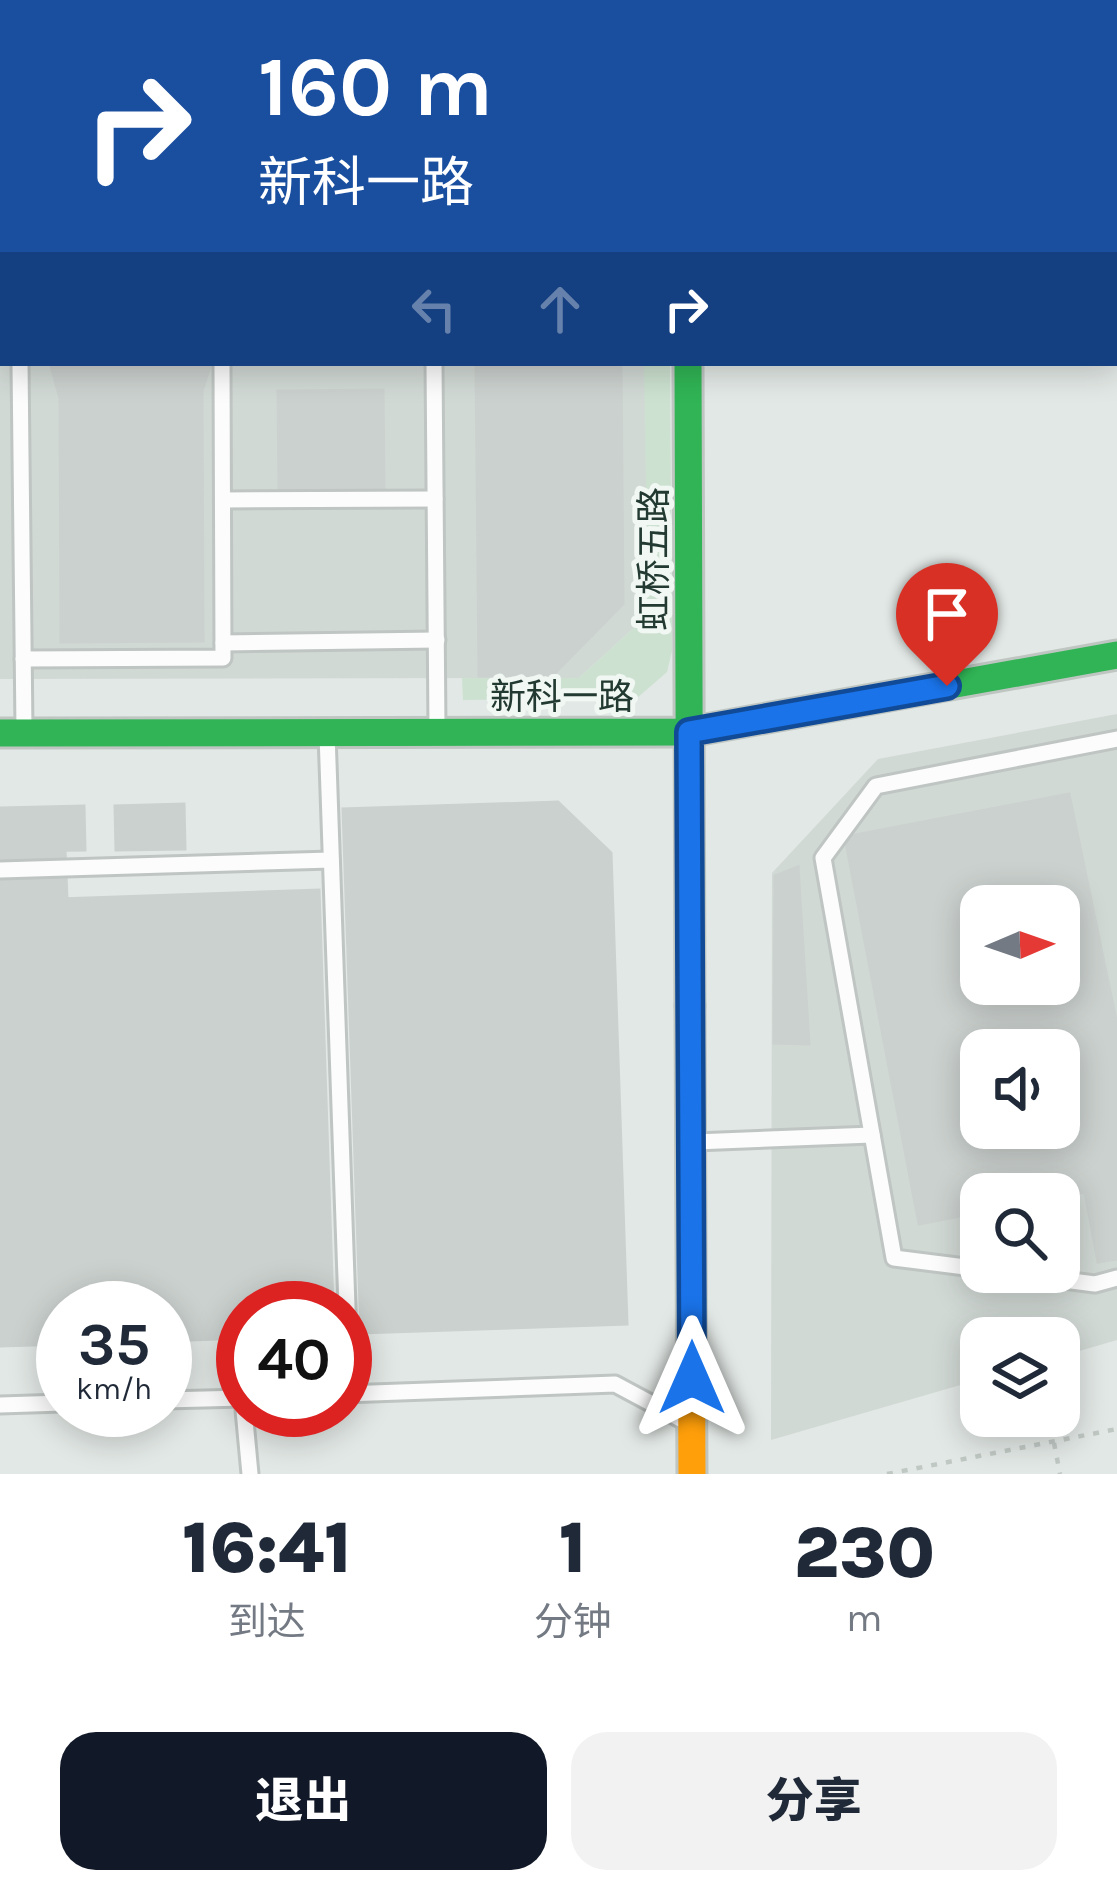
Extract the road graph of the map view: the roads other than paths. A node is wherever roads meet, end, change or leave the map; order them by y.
1 (20, 366) edge
2 (222, 366) edge
3 (434, 366) edge
4 (688, 366) edge
5 (435, 499) junction
6 (223, 500) junction
7 (436, 640) junction
8 (223, 643) junction
9 (1117, 656) edge
10 (23, 659) junction
11 (327, 731) junction
12 (437, 731) junction
13 (689, 732) junction
14 (12, 733) edge
15 (1117, 739) edge
16 (331, 860) junction
17 (0, 870) edge
18 (872, 1135) junction
19 (691, 1142) junction
20 (960, 1266) edge
21 (1117, 1278) edge
22 (344, 1281) edge
23 (1080, 1282) edge
24 (372, 1393) edge
25 (36, 1404) edge
26 (0, 1405) edge
27 (692, 1425) junction
28 (247, 1437) edge
29 (250, 1474) edge
30 (692, 1474) edge

1 - 10 lane
2 - 6 lane
3 - 5 lane
4 - 13 street, 虹桥五路
5 - 6 lane
5 - 7 lane
6 - 8 lane
7 - 8 lane
7 - 12 lane
8 - 10 lane
9 - 13 street, 新科一路
10 - 14 lane
11 - 12 street, 新科一路
11 - 14 street, 新科一路
11 - 16 lane
12 - 13 street, 新科一路
13 - 19 street, 虹桥五路
15 - 18 lane
16 - 17 lane
16 - 22 lane
18 - 19 lane
18 - 20 lane
19 - 27 street, 虹桥五路
21 - 23 lane
24 - 27 lane
25 - 26 lane
27 - 30 street, 虹桥五路
28 - 29 lane

